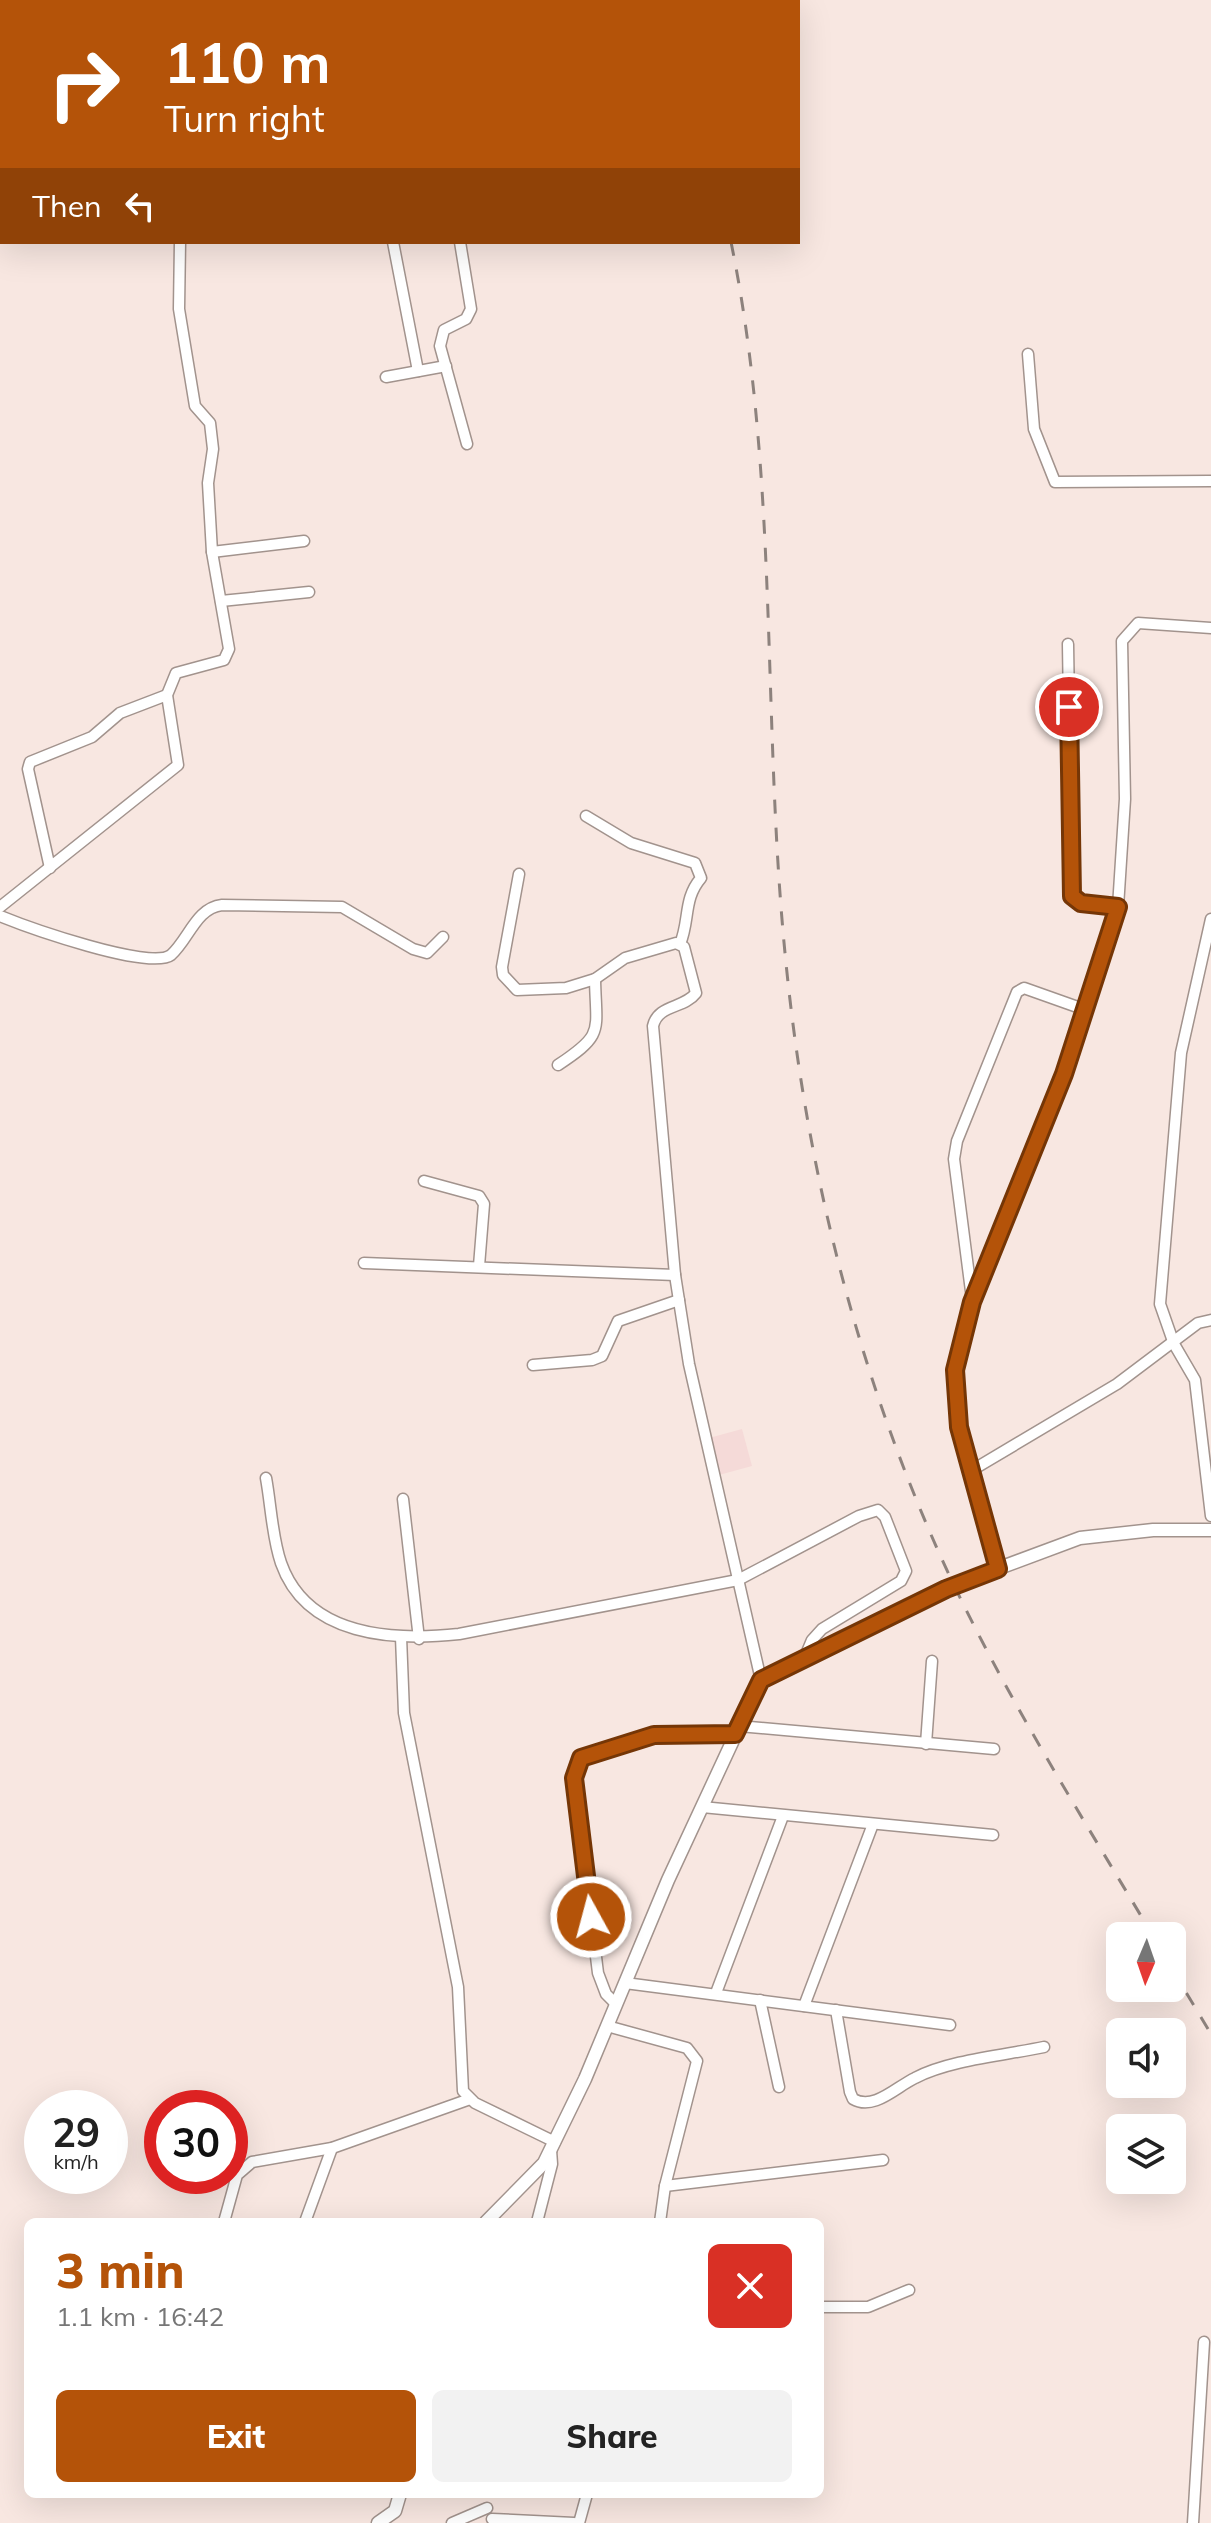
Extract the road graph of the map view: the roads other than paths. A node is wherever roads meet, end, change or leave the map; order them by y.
1 (180, 244) edge
2 (393, 244) edge
3 (460, 244) edge
4 (1028, 354) dead end
5 (446, 366) junction
6 (418, 371) junction
7 (386, 377) dead end
8 (467, 444) dead end
9 (1211, 481) edge
10 (304, 541) dead end
11 (212, 552) junction
12 (309, 592) dead end
13 (221, 601) junction
14 (1211, 628) edge
15 (1068, 644) dead end
16 (167, 695) junction
17 (586, 816) dead end
18 (50, 868) junction
19 (519, 874) dead end
20 (0, 907) edge
21 (1118, 907) junction
22 (0, 916) edge
23 (1211, 919) edge
24 (443, 937) dead end
25 (680, 944) junction
26 (595, 979) junction
27 (1086, 1010) junction
28 (558, 1065) dead end
29 (424, 1181) dead end
30 (364, 1263) dead end
31 (479, 1266) junction
32 (675, 1275) junction
33 (679, 1300) junction
34 (972, 1302) junction
35 (1211, 1320) edge
36 (1174, 1344) junction
37 (533, 1365) dead end
38 (969, 1472) junction
39 (266, 1478) dead end
40 (403, 1499) dead end
41 (1211, 1516) edge
42 (1211, 1530) edge
43 (998, 1569) junction
44 (738, 1580) junction
45 (401, 1637) junction
46 (419, 1639) junction
47 (804, 1659) junction
48 (932, 1661) dead end
49 (761, 1680) junction
50 (737, 1730) junction
51 (926, 1744) junction
52 (994, 1749) dead end
53 (702, 1807) junction
54 (783, 1816) junction
55 (873, 1824) junction
56 (993, 1835) dead end
57 (625, 1983) junction
58 (716, 1993) junction
59 (760, 2000) junction
60 (616, 2004) junction
61 (804, 2006) junction
62 (836, 2010) junction
63 (950, 2025) dead end
64 (607, 2026) junction
65 (1044, 2047) dead end
66 (779, 2087) dead end
67 (470, 2099) junction
68 (553, 2146) junction
69 (332, 2148) junction
70 (883, 2160) dead end
71 (665, 2186) junction
72 (225, 2218) edge
73 (306, 2218) edge
74 (490, 2218) edge
75 (538, 2218) edge
76 (661, 2218) edge
77 (909, 2290) dead end
78 (824, 2307) edge
79 (1204, 2342) dead end
80 (399, 2498) edge
81 (486, 2498) edge
82 (585, 2498) edge
83 (487, 2508) junction
84 (494, 2521) edge
85 (378, 2523) edge
86 (452, 2523) edge
87 (576, 2523) edge
88 (1193, 2523) edge

1 - 11 street
2 - 6 street
3 - 5 street
4 - 9 street
5 - 6 street
5 - 8 street
6 - 7 street
10 - 11 street
11 - 13 street
12 - 13 street
13 - 16 street
14 - 21 street
15 - 21 street
16 - 18 street
16 - 18 street
17 - 25 street
18 - 20 street
19 - 26 street
21 - 27 street
22 - 24 street
23 - 36 street
25 - 26 street
25 - 32 street
26 - 28 street
27 - 34 street
27 - 34 street
29 - 31 street
30 - 31 street
31 - 32 street
32 - 33 street
33 - 37 street
33 - 44 street
34 - 38 street
35 - 36 street
36 - 38 street
36 - 41 street
38 - 43 street
39 - 45 street
40 - 46 street
42 - 43 street
43 - 47 street, bridge
44 - 46 street
44 - 47 street
44 - 49 street
45 - 46 street
45 - 67 street
47 - 49 street
48 - 51 street
49 - 50 street
50 - 51 street
50 - 53 street
50 - 60 street
51 - 52 street
53 - 54 street
53 - 57 street
54 - 55 street
54 - 58 street
55 - 56 street
55 - 61 street
57 - 58 street
57 - 60 street
58 - 59 street
59 - 61 street
59 - 66 street
60 - 64 street
61 - 62 street
62 - 63 street
62 - 65 street
64 - 68 street
64 - 71 street
67 - 68 street
67 - 69 street
68 - 74 street
68 - 75 street
69 - 72 street
69 - 73 street
70 - 71 street
71 - 76 street
77 - 78 street
79 - 88 street
80 - 85 street
81 - 83 street
82 - 87 street
83 - 84 street
83 - 86 street
84 - 87 street

